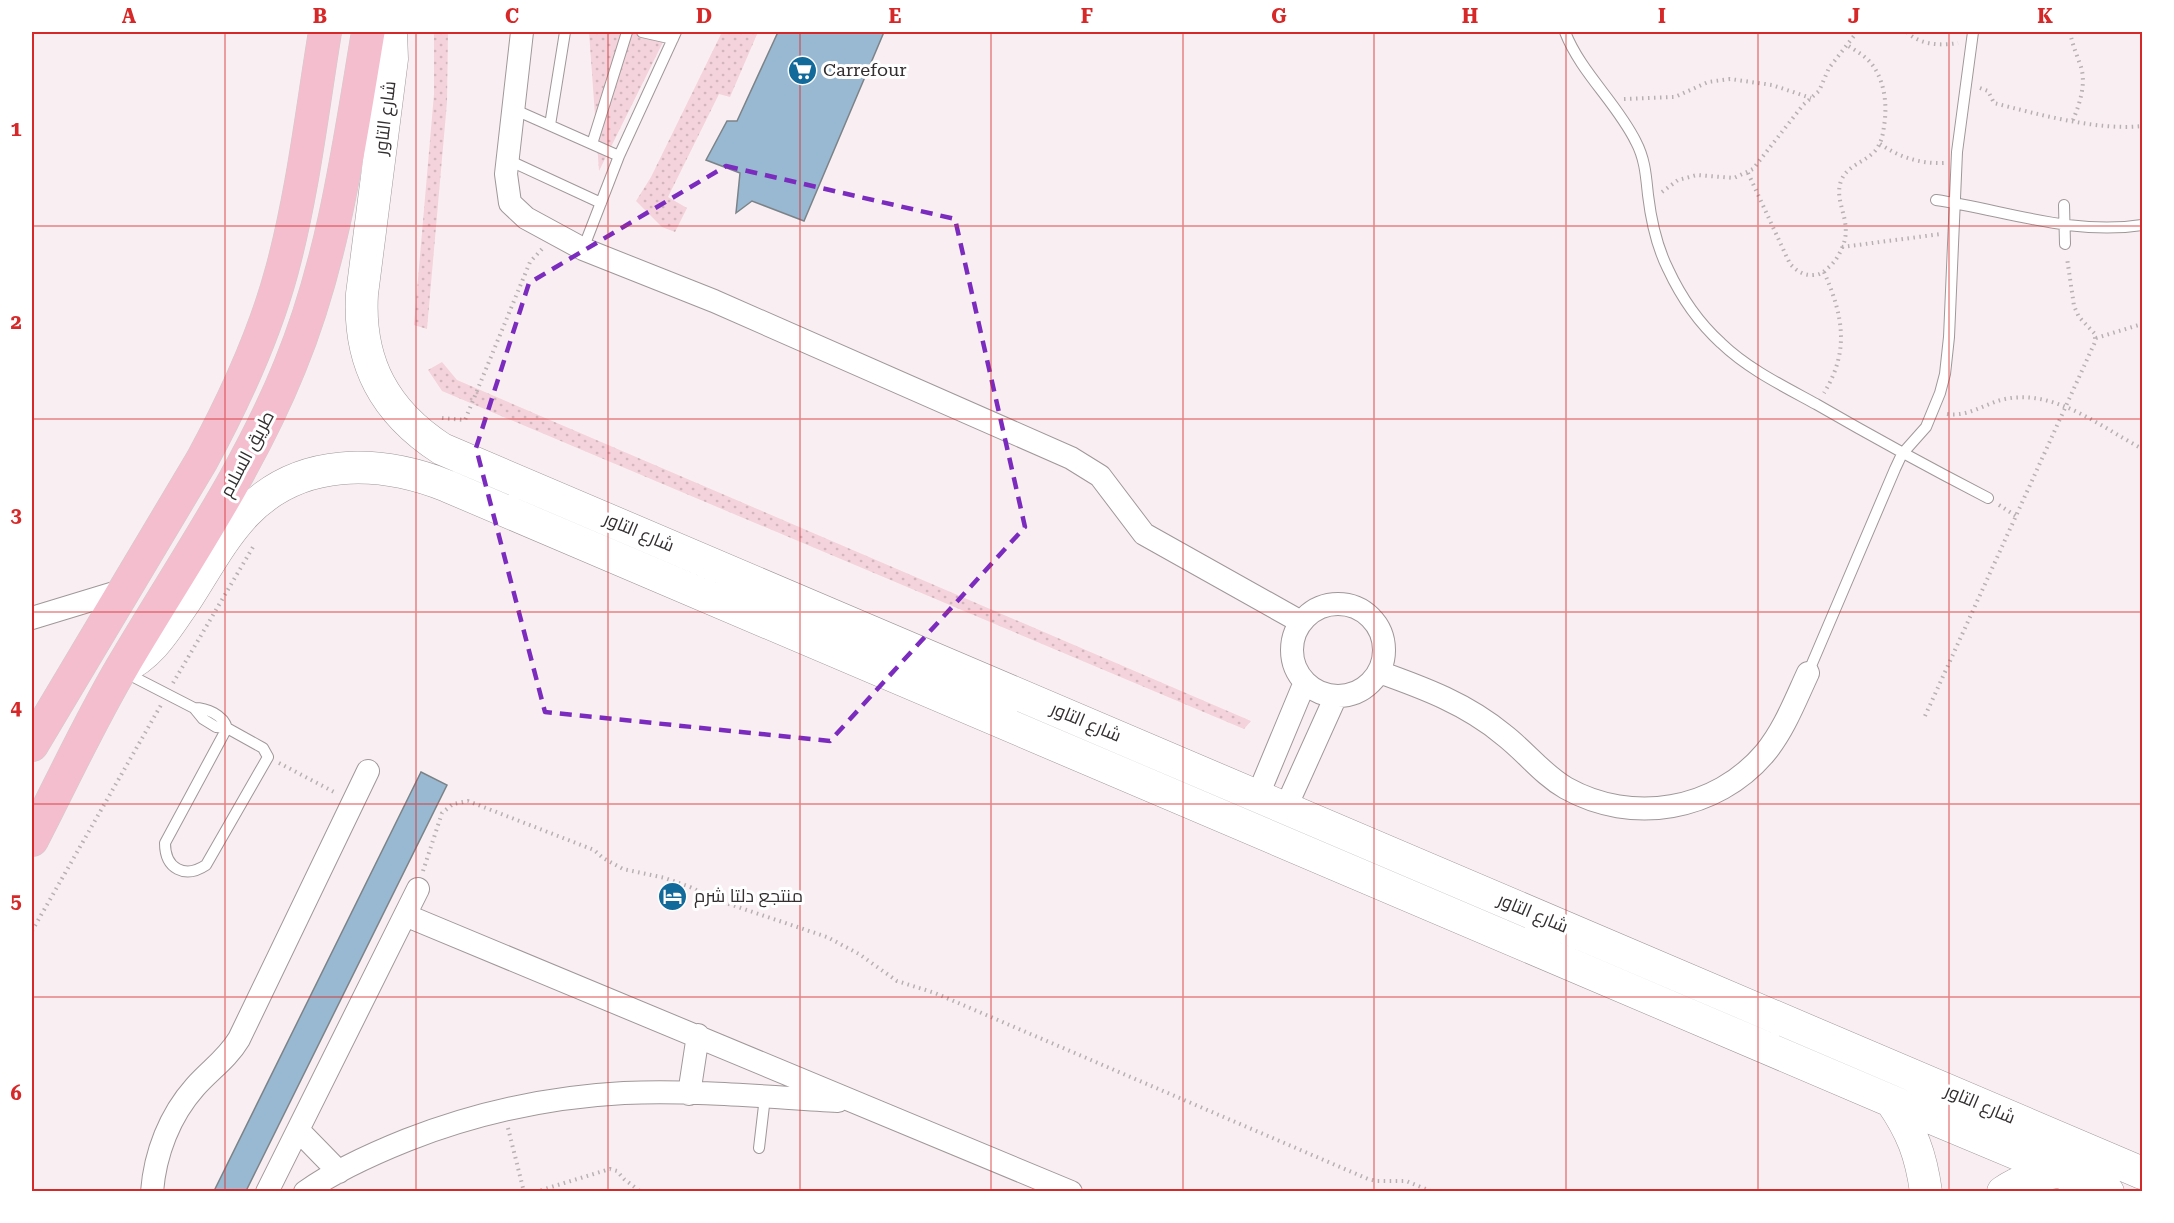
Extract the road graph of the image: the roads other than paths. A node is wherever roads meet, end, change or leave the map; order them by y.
1 (325, 32) edge
2 (368, 32) edge
3 (391, 32) edge
4 (522, 32) edge
5 (565, 32) edge
6 (627, 32) edge
7 (642, 32) edge
8 (1565, 32) edge
9 (674, 35) edge
10 (1973, 35) edge
11 (513, 109) junction
12 (550, 125) junction
13 (592, 144) junction
14 (619, 156) junction
15 (508, 160) junction
16 (1936, 200) dead end
17 (600, 203) junction
18 (1955, 203) junction
19 (2064, 205) dead end
20 (2066, 225) junction
21 (2142, 225) edge
22 (2065, 244) road end
23 (583, 249) junction
24 (1902, 454) junction
25 (493, 471) junction
26 (1988, 498) dead end
27 (480, 500) junction
28 (124, 590) junction
29 (32, 618) edge
30 (1301, 622) junction
31 (121, 670) junction
32 (1379, 672) junction
33 (1808, 673) joint
34 (1305, 682) junction
35 (1336, 696) junction
36 (227, 728) junction
37 (32, 745) edge
38 (368, 771) dead end
39 (1272, 801) junction
40 (32, 840) edge
41 (418, 889) road end
42 (405, 915) junction
43 (1543, 917) junction
44 (1528, 947) junction
45 (698, 1035) junction
46 (688, 1094) junction
47 (765, 1097) junction
48 (1891, 1101) junction
49 (854, 1102) junction
50 (298, 1130) junction
51 (759, 1148) dead end
52 (2061, 1171) junction
53 (339, 1172) junction
54 (2142, 1173) edge
55 (152, 1191) edge
56 (267, 1191) edge
57 (305, 1191) edge
58 (1071, 1191) edge
59 (1926, 1191) edge
60 (2003, 1191) edge
61 (2108, 1191) edge

1 - 28 main road, طريق السلام
2 - 31 main road, طريق السلام
3 - 25 main road, شارع التاور
4 - 11 street
5 - 12 lane
6 - 13 lane
7 - 9 lane
8 - 24 lane
9 - 14 lane
10 - 18 lane
11 - 12 lane
11 - 15 street
12 - 13 lane
13 - 14 lane
14 - 17 lane
15 - 17 lane
15 - 23 street
16 - 18 lane
17 - 23 lane
18 - 20 lane
18 - 24 lane
19 - 20 lane
20 - 21 lane
20 - 22 lane
23 - 30 street
24 - 26 lane
24 - 33 lane
25 - 27 main road
25 - 39 main road, شارع التاور
27 - 31 main road, شارع التاور
27 - 44 main road, شارع التاور
28 - 29 street
28 - 37 main road, طريق السلام
30 - 32 street
30 - 34 street
31 - 36 lane
31 - 40 main road, طريق السلام
32 - 33 street
32 - 35 street
34 - 35 street
34 - 39 street
35 - 39 street
36 - 36 lane
38 - 55 street
39 - 43 main road, شارع التاور
41 - 42 street
42 - 45 street
42 - 50 street
43 - 44 main road
43 - 54 main road, شارع التاور
44 - 48 main road, شارع التاور
45 - 46 street
45 - 49 street
46 - 47 street
46 - 53 street
47 - 49 street
47 - 51 lane
48 - 52 main road, شارع التاور
48 - 59 main road
49 - 58 street
50 - 53 street
50 - 56 street
52 - 60 main road
52 - 61 main road, شارع التاور
53 - 57 street

